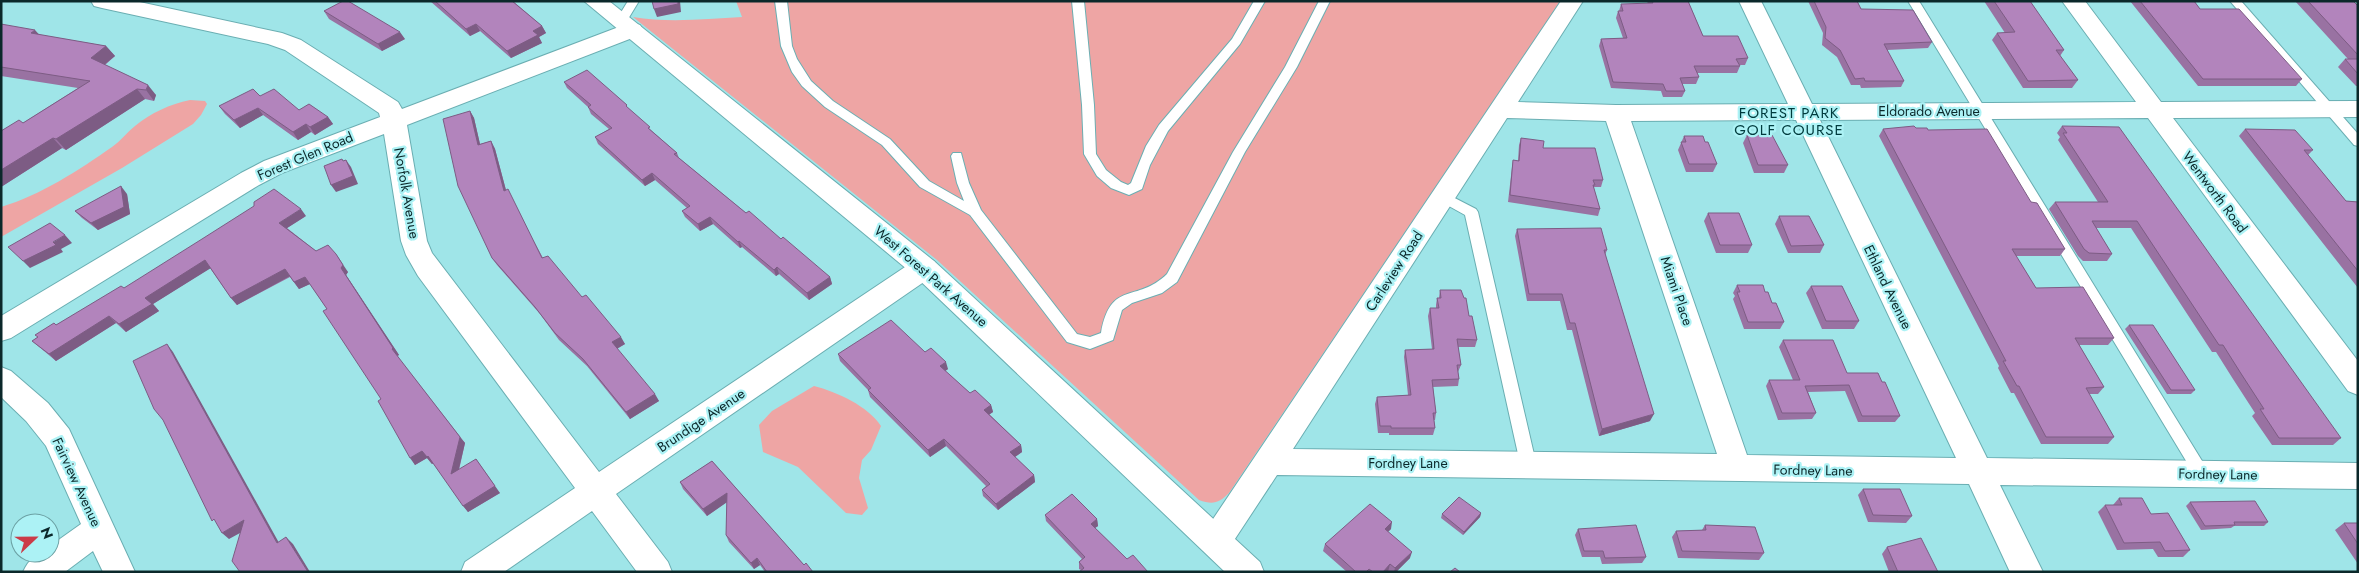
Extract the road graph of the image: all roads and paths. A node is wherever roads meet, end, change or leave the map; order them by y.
1 (102, 1) edge
2 (594, 1) edge
3 (780, 1) edge
4 (1078, 1) edge
5 (1260, 1) edge
6 (1325, 1) edge
7 (1572, 1) edge
8 (1750, 1) edge
9 (1913, 1) edge
10 (2073, 1) edge
11 (2235, 1) edge
12 (629, 18) edge
13 (2329, 109) junction
14 (2358, 109) edge
15 (1500, 110) junction
16 (2154, 110) junction
17 (1980, 111) junction
18 (1804, 112) junction
19 (1616, 113) junction
20 (394, 120) junction
21 (2358, 142) edge
22 (957, 156) dead end
23 (1443, 197) junction
24 (975, 212) junction
25 (924, 268) junction
26 (1, 330) edge
27 (1, 379) edge
28 (2358, 383) edge
29 (1268, 462) junction
30 (1528, 464) junction
31 (1737, 469) junction
32 (1978, 472) junction
33 (2202, 474) junction
34 (2358, 476) edge
35 (596, 492) junction
36 (99, 529) junction
37 (1216, 541) junction
38 (39, 572) edge
39 (119, 572) edge
40 (478, 572) edge
41 (656, 572) edge
42 (1248, 572) edge
43 (2027, 572) edge

1 - 20 street, Norfolk Avenue
2 - 12 street, West Forest Park Avenue
3 - 24 lane
4 - 5 lane
6 - 24 lane
7 - 15 street, Carleview Road
8 - 18 street, Ethland Avenue
9 - 17 lane
10 - 16 street, Wentworth Road
11 - 13 lane
12 - 20 street, Forest Glen Road
12 - 25 street, West Forest Park Avenue
13 - 14 street, Eldorado Avenue
13 - 16 street, Eldorado Avenue
13 - 21 lane
15 - 19 street, Eldorado Avenue
15 - 23 street, Carleview Road
16 - 17 street, Eldorado Avenue
16 - 28 street, Wentworth Road
17 - 18 street, Eldorado Avenue
17 - 33 lane
18 - 19 street, Eldorado Avenue
18 - 32 street, Ethland Avenue
19 - 31 street, Miami Place
20 - 26 street, Forest Glen Road
20 - 35 street, Norfolk Avenue
22 - 24 lane
23 - 29 street, Carleview Road
23 - 30 lane
25 - 35 street, Brundige Avenue
25 - 37 street, West Forest Park Avenue
27 - 36 street, Fairview Avenue
29 - 30 street, Fordney Lane
29 - 37 street, Carleview Road
30 - 31 street, Fordney Lane
31 - 32 street, Fordney Lane
32 - 33 street, Fordney Lane
32 - 43 street, Ethland Avenue
33 - 34 street, Fordney Lane
35 - 40 street, Brundige Avenue
35 - 41 street, Norfolk Avenue
36 - 38 street
36 - 39 street, Fairview Avenue
37 - 42 street, West Forest Park Avenue

